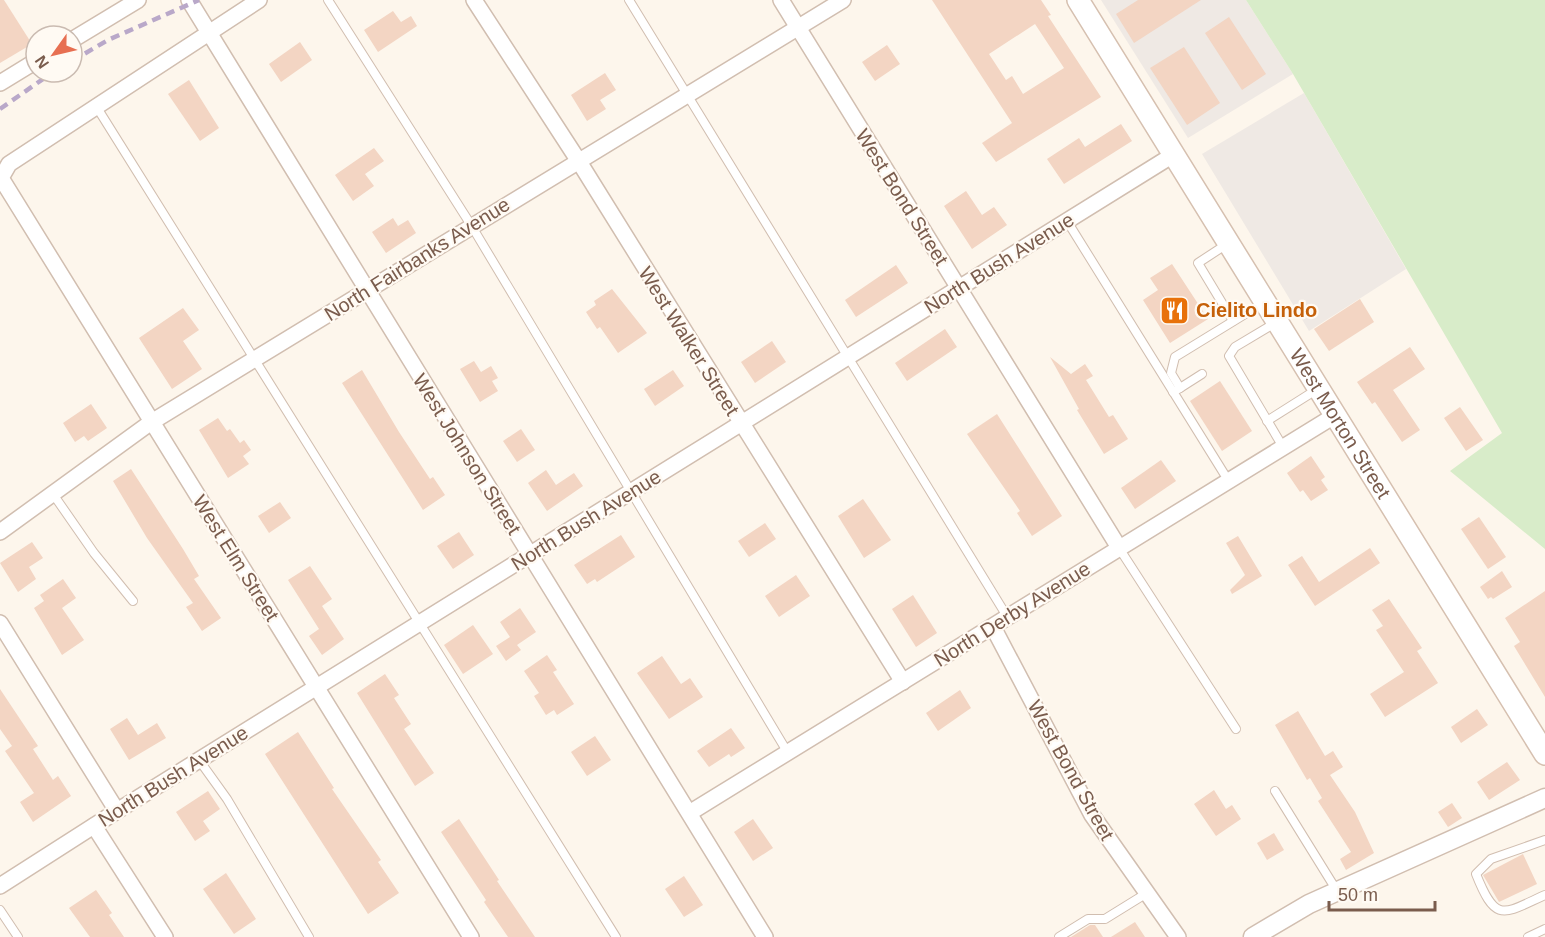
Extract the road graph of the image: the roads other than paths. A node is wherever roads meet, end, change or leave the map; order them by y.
1 (138, 0) edge
2 (189, 0) edge
3 (259, 0) edge
4 (328, 0) edge
5 (474, 0) edge
6 (629, 0) edge
7 (781, 0) edge
8 (843, 0) edge
9 (1078, 0) edge
10 (798, 27) junction
11 (209, 32) junction
12 (84, 33) edge
13 (24, 69) edge
14 (0, 83) edge
15 (686, 95) junction
16 (96, 106) junction
17 (1173, 155) junction
18 (578, 160) junction
19 (1, 178) edge
20 (1067, 220) junction
21 (471, 225) junction
22 (1228, 244) junction
23 (958, 288) junction
24 (366, 290) junction
25 (1264, 302) junction
26 (1233, 321) junction
27 (1276, 322) junction
28 (850, 356) junction
29 (253, 360) junction
30 (1203, 374) dead end
31 (1318, 389) junction
32 (1177, 390) junction
33 (1334, 416) junction
34 (1267, 421) junction
35 (150, 423) junction
36 (741, 425) junction
37 (1283, 447) junction
38 (1228, 480) junction
39 (632, 491) junction
40 (53, 494) junction
41 (0, 532) edge
42 (1118, 546) junction
43 (529, 556) junction
44 (133, 601) dead end
45 (1008, 618) junction
46 (0, 623) edge
47 (420, 623) junction
48 (993, 627) junction
49 (903, 682) junction
50 (318, 686) junction
51 (1236, 729) dead end
52 (788, 753) junction
53 (1545, 754) edge
54 (199, 760) junction
55 (1275, 791) dead end
56 (1545, 798) edge
57 (117, 811) junction
58 (690, 812) junction
59 (94, 826) junction
60 (1542, 841) edge
61 (1545, 852) edge
62 (0, 886) edge
63 (1337, 891) junction
64 (1147, 893) junction
65 (1545, 895) edge
66 (0, 909) edge
67 (1545, 929) edge
68 (1256, 936) edge
69 (18, 937) edge
70 (165, 937) edge
71 (309, 937) edge
72 (471, 937) edge
73 (616, 937) edge
74 (765, 937) edge
75 (1059, 937) edge
76 (1178, 937) edge
77 (1528, 937) edge

1 - 12 street
2 - 11 street, West Johnson Street
3 - 11 street
4 - 21 lane
5 - 18 street, West Walker Street
6 - 15 lane
7 - 10 street, West Bond Street
8 - 10 street, North Fairbanks Avenue
9 - 17 main road, West Morton Street
10 - 15 street, North Fairbanks Avenue
10 - 23 street, West Bond Street
11 - 16 street
11 - 24 street, West Johnson Street
13 - 14 street
15 - 18 street, North Fairbanks Avenue
15 - 28 lane
16 - 19 street
16 - 29 lane
17 - 20 street, North Bush Avenue
17 - 22 main road, West Morton Street
18 - 21 street, North Fairbanks Avenue
18 - 36 street, West Walker Street
19 - 35 street, West Elm Street
20 - 23 street, North Bush Avenue
20 - 32 lane
21 - 24 street, North Fairbanks Avenue
21 - 39 lane
22 - 25 main road, West Morton Street
22 - 26 lane
23 - 28 street, North Bush Avenue
23 - 42 street, West Bond Street
24 - 29 street, North Fairbanks Avenue
24 - 43 street, West Johnson Street
25 - 26 lane
25 - 27 main road, West Morton Street
26 - 32 lane
27 - 31 main road, West Morton Street
27 - 34 lane
28 - 36 street, North Bush Avenue
28 - 45 lane
29 - 35 street, North Fairbanks Avenue
29 - 47 lane
30 - 32 lane
31 - 33 main road, West Morton Street
31 - 34 lane
32 - 38 lane
33 - 37 street, North Derby Avenue
33 - 53 main road, West Morton Street
34 - 37 lane
35 - 40 street, North Fairbanks Avenue
35 - 50 street, West Elm Street
36 - 39 street, North Bush Avenue
36 - 49 street, West Walker Street
37 - 38 street, North Derby Avenue
38 - 42 street, North Derby Avenue
39 - 43 street, North Bush Avenue
39 - 52 lane
40 - 41 street, North Fairbanks Avenue
40 - 44 lane
42 - 45 street, North Derby Avenue
42 - 51 lane
43 - 47 street, North Bush Avenue
43 - 58 street, West Johnson Street
45 - 48 street, North Derby Avenue
46 - 57 street
47 - 50 street, North Bush Avenue
47 - 73 lane
48 - 49 street, North Derby Avenue
48 - 64 street, West Bond Street
49 - 52 street, North Derby Avenue
50 - 54 street, North Bush Avenue
50 - 72 street, West Elm Street
52 - 58 street, North Derby Avenue
54 - 57 street, North Bush Avenue
54 - 71 lane
55 - 63 lane
56 - 63 street
57 - 59 street, North Bush Avenue
58 - 74 street, West Johnson Street
59 - 62 street, North Bush Avenue
59 - 70 street
60 - 61 lane
60 - 65 lane
63 - 68 street
64 - 75 lane
64 - 76 street, West Bond Street
66 - 69 lane
67 - 77 lane

